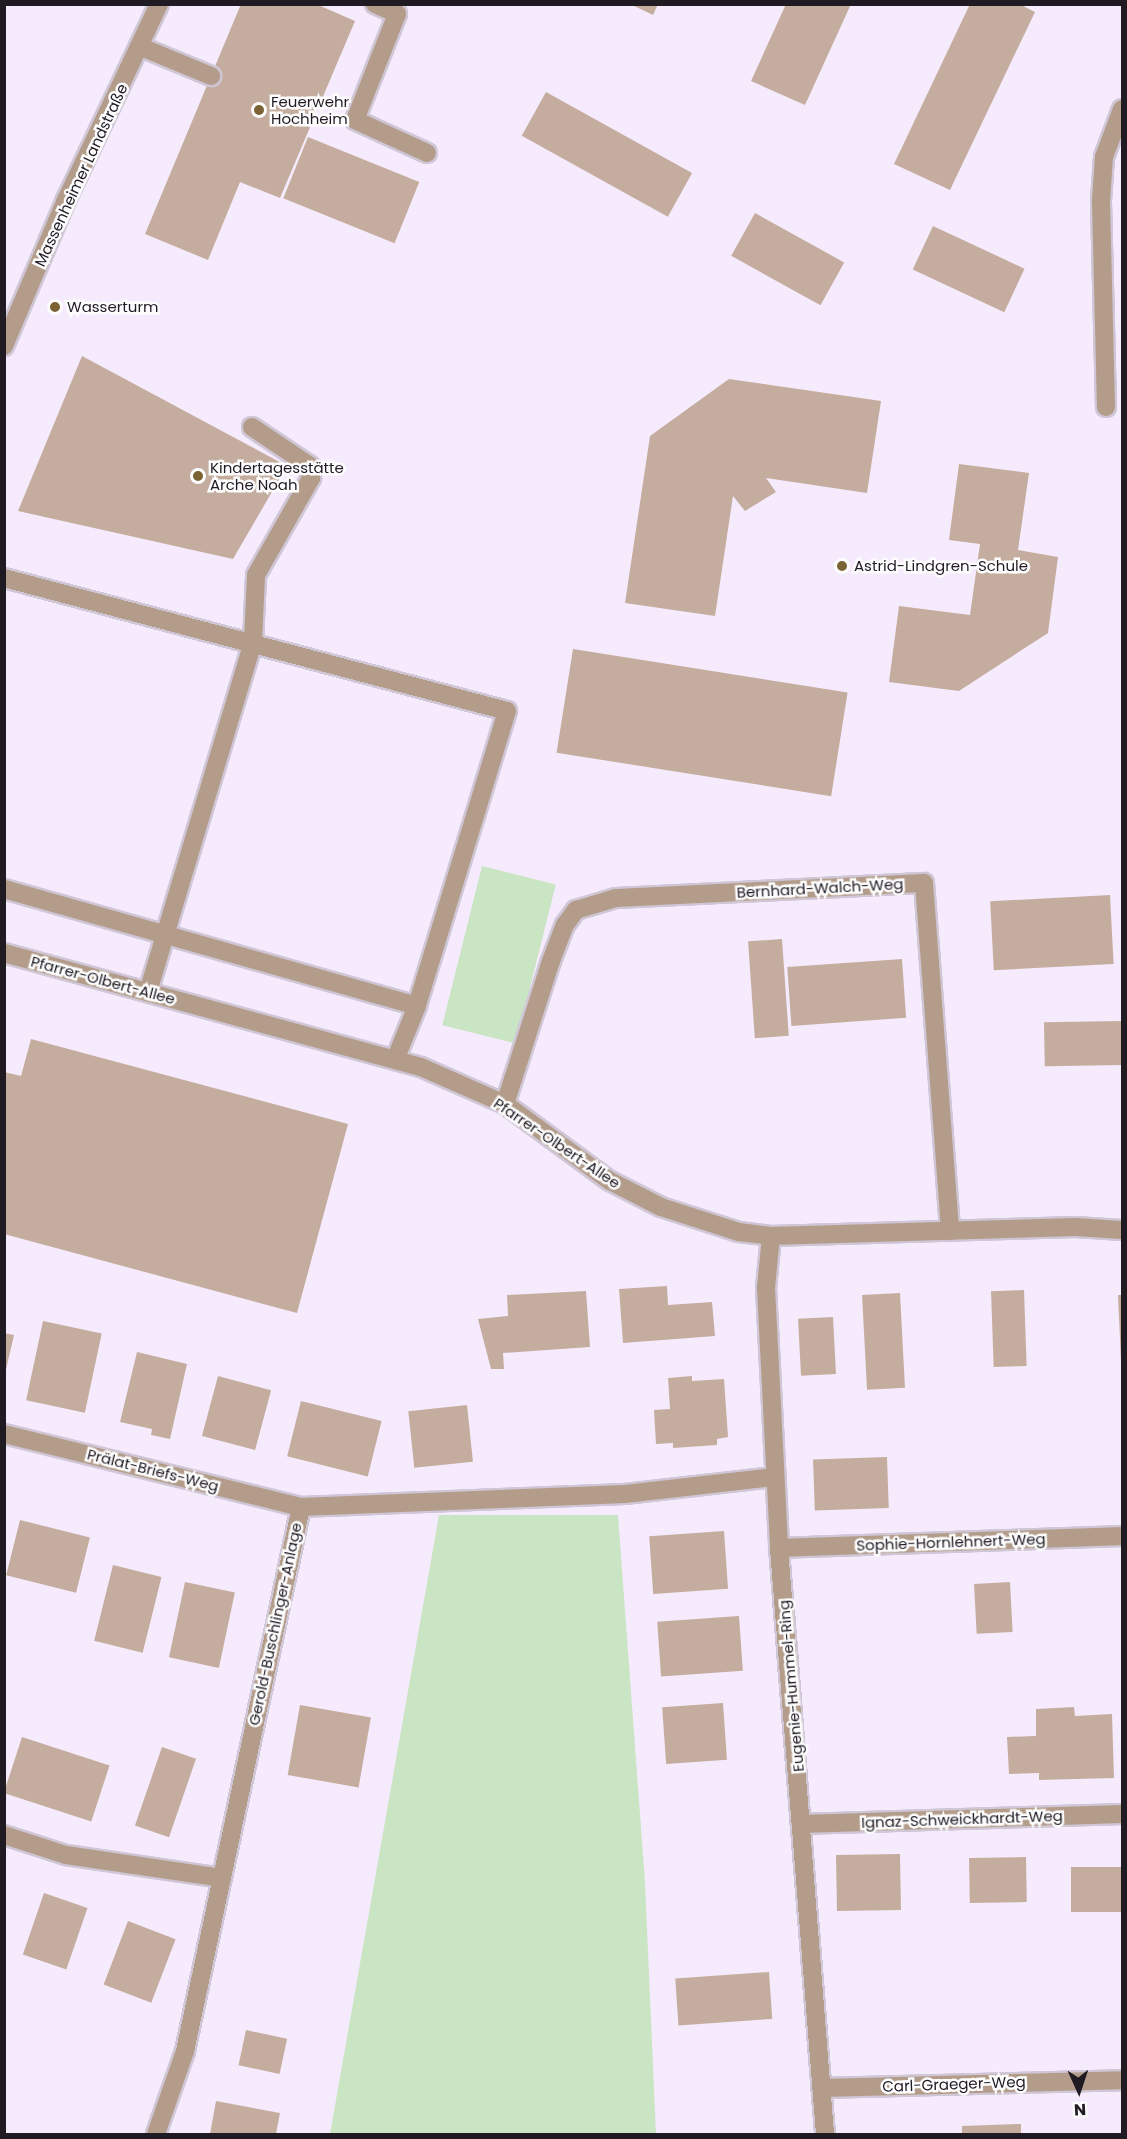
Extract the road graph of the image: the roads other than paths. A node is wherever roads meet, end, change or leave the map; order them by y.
1 (159, 4) edge
2 (375, 4) edge
3 (141, 48) junction
4 (211, 76) dead end
5 (1122, 109) edge
6 (427, 153) dead end
7 (4, 346) edge
8 (1107, 407) dead end
9 (252, 428) dead end
10 (4, 578) edge
11 (253, 642) junction
12 (4, 889) edge
13 (165, 935) junction
14 (4, 953) edge
15 (148, 992) junction
16 (417, 1006) junction
17 (395, 1060) junction
18 (505, 1104) junction
19 (1122, 1230) edge
20 (950, 1231) junction
21 (771, 1236) junction
22 (4, 1434) edge
23 (775, 1477) junction
24 (301, 1507) junction
25 (1122, 1536) edge
26 (779, 1548) junction
27 (1122, 1814) edge
28 (802, 1824) junction
29 (4, 1835) edge
30 (221, 1878) junction
31 (1122, 2080) edge
32 (822, 2088) junction
33 (156, 2134) edge
34 (825, 2134) edge

1 - 3 street, Massenheimer Landstraße
2 - 6 street
3 - 4 street
3 - 7 street, Massenheimer Landstraße
5 - 8 street
9 - 11 street
10 - 11 street
11 - 13 street
11 - 16 street
12 - 13 street
13 - 15 street
13 - 16 street
14 - 15 street, Pfarrer-Olbert-Allee
15 - 17 street, Pfarrer-Olbert-Allee
16 - 17 street
17 - 18 street, Pfarrer-Olbert-Allee
18 - 20 street, Bernhard-Walch-Weg
18 - 21 street, Pfarrer-Olbert-Allee
19 - 20 street, Pfarrer-Olbert-Allee
20 - 21 street, Pfarrer-Olbert-Allee
21 - 23 street, Eugenie-Hummel-Ring
22 - 24 street, Prälat-Briefs-Weg
23 - 24 street, Gerold-Buschlinger-Anlage
23 - 26 street, Eugenie-Hummel-Ring
24 - 30 street, Gerold-Buschlinger-Anlage
25 - 26 street, Sophie-Hornlehnert-Weg
26 - 28 street, Eugenie-Hummel-Ring
27 - 28 street, Ignaz-Schweickhardt-Weg
28 - 32 street, Eugenie-Hummel-Ring
29 - 30 street
30 - 33 street, Gerold-Buschlinger-Anlage
31 - 32 street, Carl-Graeger-Weg
32 - 34 street, Eugenie-Hummel-Ring

